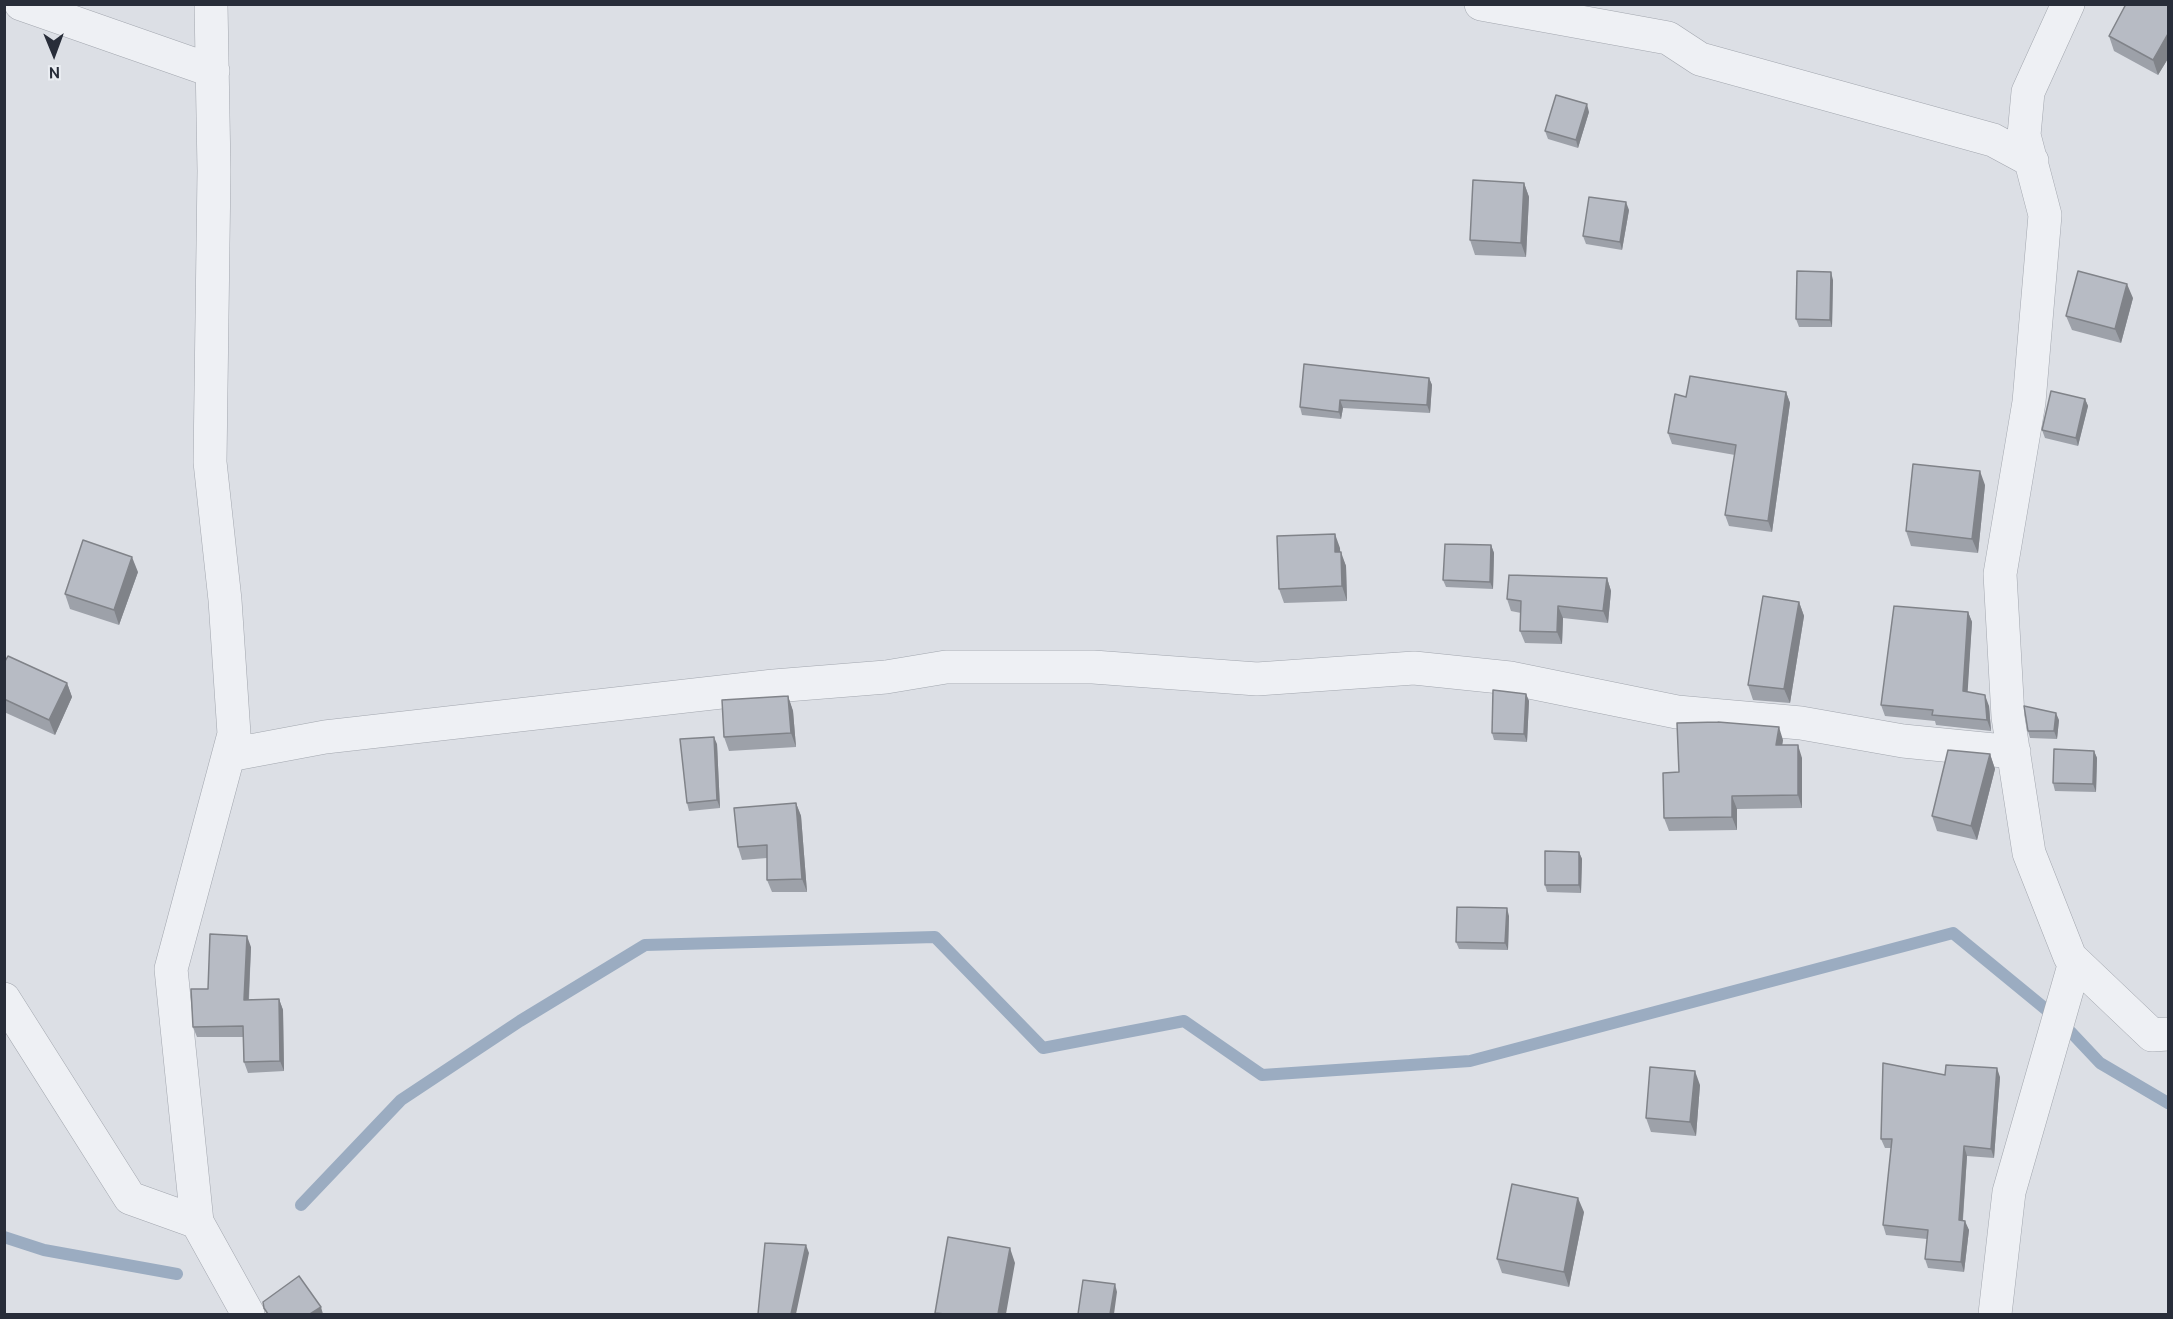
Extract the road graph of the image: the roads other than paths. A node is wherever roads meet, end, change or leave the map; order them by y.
1 (21, 4) edge
2 (1481, 4) edge
3 (2068, 4) edge
4 (217, 11) edge
5 (213, 71) junction
6 (2032, 161) junction
7 (2014, 752) junction
8 (229, 755) junction
9 (2075, 962) junction
10 (4, 999) edge
11 (2169, 1034) edge
12 (197, 1222) junction
13 (248, 1314) edge
14 (1995, 1314) edge

1 - 5 street
2 - 6 street
3 - 6 street
4 - 5 street
5 - 8 street
6 - 7 street
7 - 8 street
7 - 9 street
8 - 12 street
9 - 11 street
9 - 14 street
10 - 12 street
12 - 13 street

